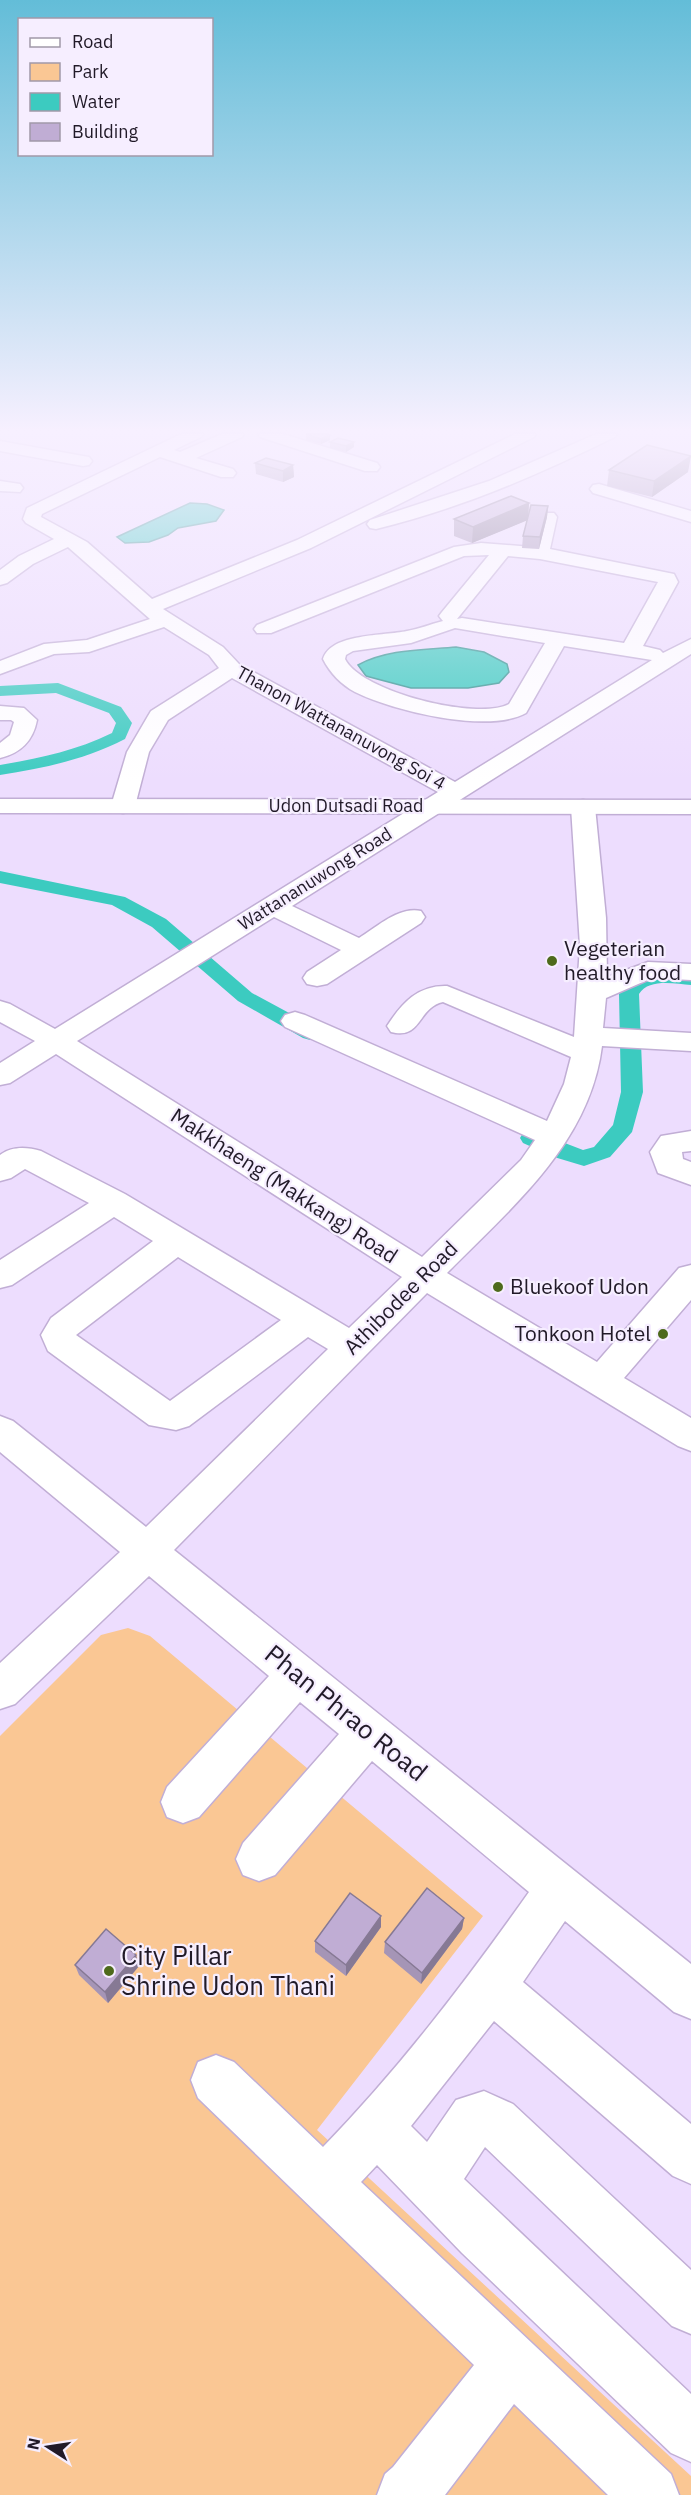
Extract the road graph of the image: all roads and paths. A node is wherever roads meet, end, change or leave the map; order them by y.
1 (46, 550) edge
2 (85, 550) edge
3 (291, 550) edge
4 (466, 550) edge
5 (496, 550) edge
6 (502, 551) junction
7 (540, 553) joint
8 (0, 579) edge
9 (318, 608) junction
10 (158, 614) junction
11 (452, 622) junction
12 (264, 629) dead end
13 (558, 638) junction
14 (369, 642) junction
15 (691, 645) edge
16 (631, 650) junction
17 (681, 658) edge
18 (0, 668) edge
19 (231, 669) junction
20 (0, 712) edge
21 (0, 751) edge
22 (455, 792) junction
23 (0, 806) edge
24 (123, 806) junction
25 (430, 806) junction
26 (583, 807) junction
27 (691, 807) edge
28 (272, 906) junction
29 (412, 917) dead end
30 (360, 950) junction
31 (691, 972) edge
32 (317, 978) dead end
33 (594, 993) junction
34 (0, 1010) edge
35 (295, 1021) dead end
36 (401, 1026) dead end
37 (56, 1041) junction
38 (691, 1042) edge
39 (588, 1045) junction
40 (0, 1076) edge
41 (554, 1136) junction
42 (691, 1141) edge
43 (0, 1170) edge
44 (691, 1174) edge
45 (114, 1202) junction
46 (176, 1241) junction
47 (424, 1275) junction
48 (0, 1276) edge
49 (691, 1277) edge
50 (307, 1320) junction
51 (352, 1347) junction
52 (600, 1382) junction
53 (0, 1431) edge
54 (691, 1436) edge
55 (148, 1551) junction
56 (298, 1674) junction
57 (0, 1690) edge
58 (369, 1732) junction
59 (183, 1802) dead end
60 (259, 1858) dead end
61 (560, 1888) junction
62 (491, 1987) junction
63 (691, 1995) edge
64 (216, 2080) dead end
65 (377, 2128) junction
66 (691, 2158) edge
67 (431, 2182) junction
68 (324, 2184) junction
69 (691, 2307) edge
70 (511, 2362) junction
71 (691, 2433) edge
72 (406, 2495) edge
73 (650, 2495) edge

1 - 8 street
2 - 10 street, Thanon Wattananuvong Soi 4
3 - 10 street
4 - 9 street
5 - 6 street
6 - 7 street
6 - 11 street
7 - 16 street
9 - 12 street
9 - 14 street
10 - 18 street
10 - 19 street, Thanon Wattananuvong Soi 4
11 - 13 street
11 - 14 street
13 - 14 street
13 - 16 street
15 - 17 street, Wattananuwong Road
16 - 17 street
17 - 22 street, Wattananuwong Road
19 - 22 street, Thanon Wattananuvong Soi 4
19 - 24 street
20 - 21 street
22 - 25 street, Wattananuwong Road
23 - 24 street, Udon Dutsadi Road
24 - 25 street, Udon Dutsadi Road
25 - 26 street, Udon Dutsadi Road
25 - 28 street, Wattananuwong Road
26 - 27 street, Udon Dutsadi Road
26 - 33 street, Athibodee Road
28 - 30 street
28 - 37 street, Wattananuwong Road
29 - 30 street
30 - 32 street
31 - 33 street
33 - 39 street, Athibodee Road
34 - 37 street, Makkhaeng (Makkang) Road
35 - 41 street
36 - 39 street
37 - 40 street, Wattananuwong Road
37 - 47 street, Makkhaeng (Makkang) Road
38 - 39 street
39 - 41 street, Athibodee Road
41 - 47 street, Athibodee Road
42 - 44 street
43 - 45 street
45 - 46 street
45 - 48 street
46 - 50 street
46 - 50 street
47 - 51 street, Athibodee Road
47 - 52 street, Makkhaeng (Makkang) Road
49 - 52 street
50 - 51 street
51 - 55 street, Athibodee Road
52 - 54 street, Makkhaeng (Makkang) Road
53 - 55 street, Phan Phrao Road
55 - 56 street, Phan Phrao Road
55 - 57 street, Athibodee Road
56 - 58 street, Phan Phrao Road
56 - 59 street
58 - 60 street
58 - 61 street, Phan Phrao Road
61 - 62 street
61 - 63 street, Phan Phrao Road
62 - 65 street
62 - 66 street
64 - 68 street
65 - 67 street
65 - 68 street
67 - 69 street
67 - 71 street
68 - 70 street
70 - 72 street
70 - 73 street

